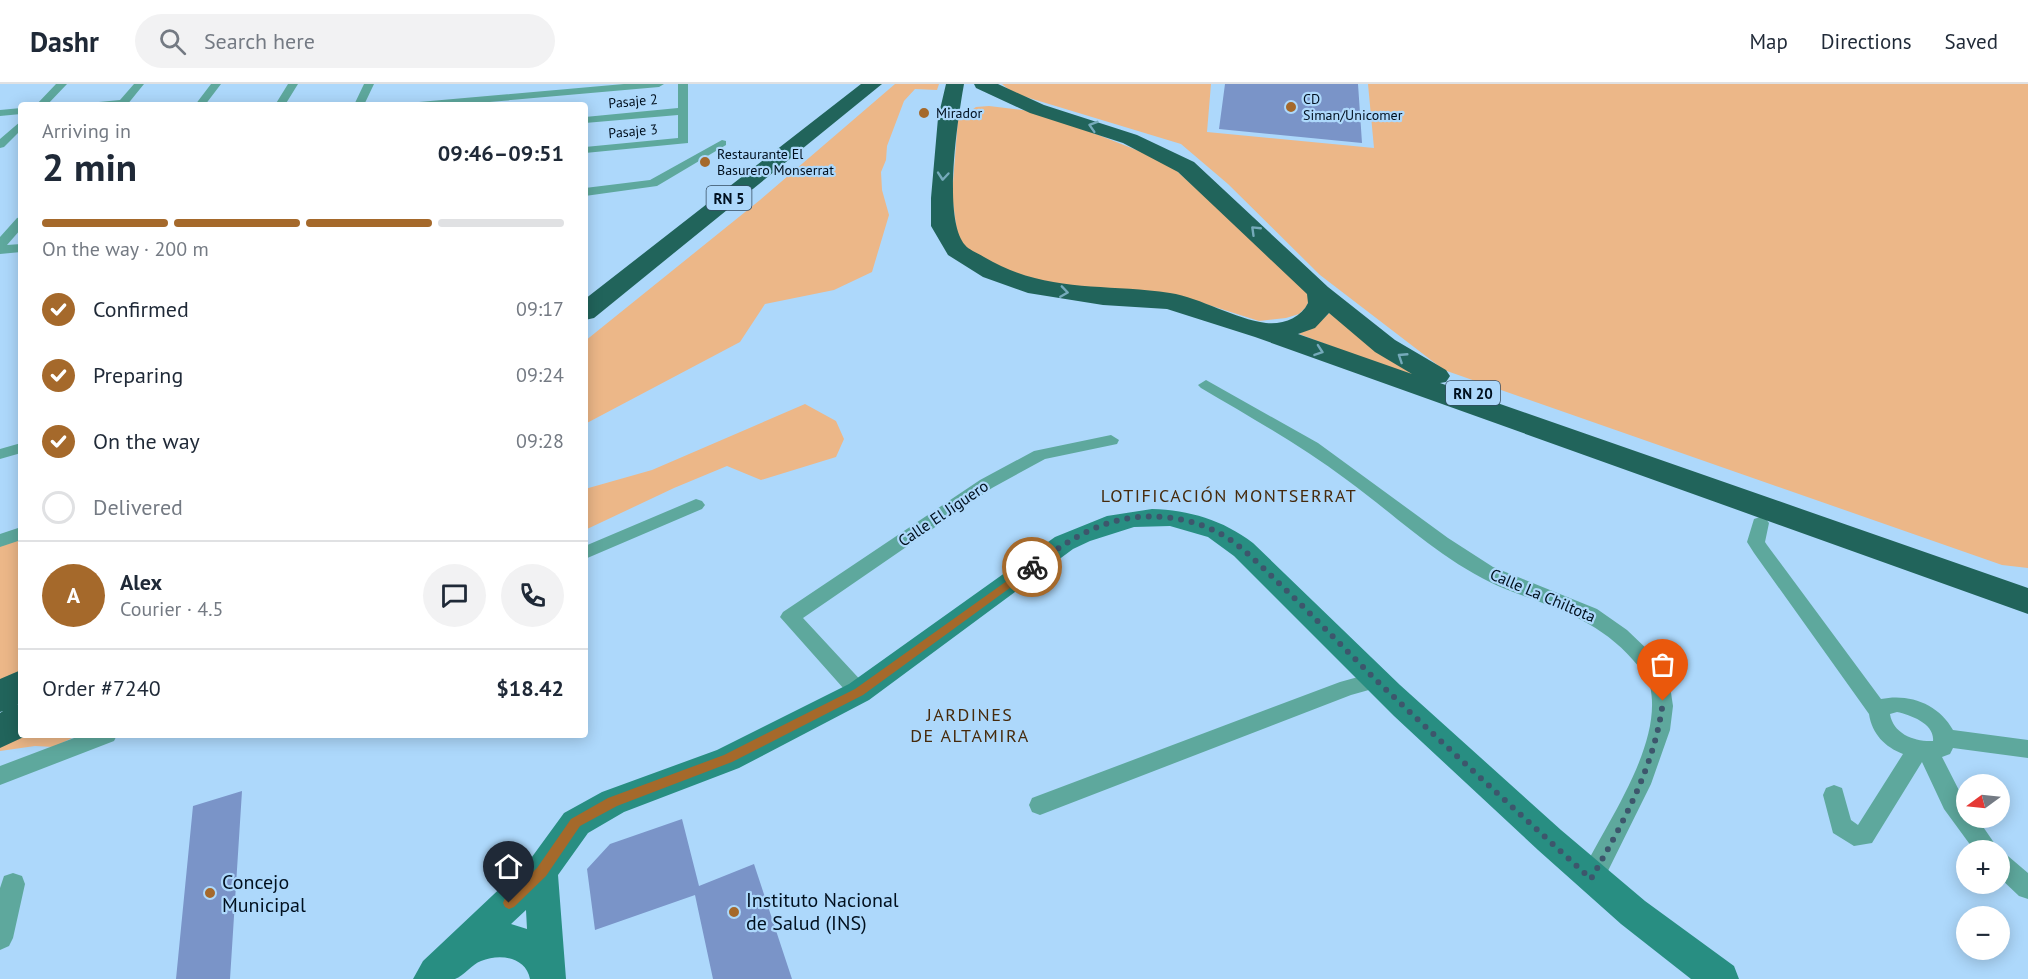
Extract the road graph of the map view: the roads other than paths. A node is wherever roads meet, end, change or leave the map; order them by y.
1 (63, 84) edge
2 (139, 84) edge
3 (216, 84) edge
4 (293, 84) edge
5 (369, 84) edge
6 (525, 84) edge
7 (659, 84) edge
8 (683, 84) edge
9 (854, 84) edge
10 (873, 84) edge
11 (955, 84) edge
12 (839, 92) edge
13 (978, 97) edge
14 (521, 100) edge
15 (44, 102) edge
16 (124, 102) edge
17 (202, 102) edge
18 (282, 102) edge
19 (360, 102) edge
20 (480, 102) edge
21 (18, 111) edge
22 (684, 111) junction
23 (0, 113) edge
24 (948, 118) junction
25 (588, 120) edge
26 (18, 127) edge
27 (18, 139) edge
28 (2, 142) edge
29 (722, 142) dead end
30 (588, 150) edge
31 (588, 192) edge
32 (18, 224) edge
33 (0, 245) edge
34 (18, 248) edge
35 (0, 250) edge
36 (1319, 292) junction
37 (588, 294) edge
38 (588, 310) edge
39 (1264, 331) junction
40 (1206, 385) dead end
41 (1111, 440) dead end
42 (18, 449) edge
43 (0, 454) edge
44 (696, 505) dead end
45 (1760, 523) dead end
46 (18, 534) edge
47 (0, 541) edge
48 (588, 553) edge
49 (2028, 588) edge
50 (2028, 600) edge
51 (1376, 680) junction
52 (18, 687) edge
53 (859, 692) junction
54 (0, 698) edge
55 (1879, 712) junction
56 (18, 722) edge
57 (0, 732) edge
58 (98, 738) edge
59 (1930, 746) junction
60 (2028, 749) edge
61 (0, 776) edge
62 (1833, 795) dead end
63 (1040, 805) dead end
64 (1980, 840) edge
65 (541, 872) junction
66 (2010, 873) edge
67 (1591, 879) junction
68 (13, 884) dead end
69 (2028, 888) edge
70 (0, 938) edge
71 (435, 975) edge
72 (548, 976) edge
73 (1721, 979) edge

1 - 15 street
2 - 16 street
3 - 17 street
4 - 18 street
5 - 19 street
6 - 14 street
7 - 14 street
8 - 22 street
9 - 12 highway, RN 5
10 - 38 highway, RN 5
11 - 24 highway, RN 20
12 - 37 highway, RN 5
13 - 24 highway
36 -> 13 highway, RN 20
14 - 20 street
21 - 23 street
22 - 25 street, Pasaje 2
22 - 30 street, Pasaje 3
24 -> 39 highway, RN 20
26 - 28 street
27 - 28 street
29 - 31 street
32 - 33 street
34 - 35 street
36 - 39 highway
49 -> 36 highway, RN 20
39 -> 50 highway, RN 20
40 - 67 street, Calle La Chiltota
41 - 53 street, Calle El Jiguero
42 - 43 street
44 - 48 street
45 - 55 street
46 - 47 street
51 - 53 street
51 - 63 street
51 - 67 street
52 - 54 highway
53 - 65 street
55 - 59 street
55 - 59 street
56 - 57 highway
58 - 61 street
59 - 60 street
59 - 62 street
59 - 64 street
65 - 71 street
65 - 72 street
66 - 69 street
67 - 73 street
68 - 70 street
71 - 72 street

